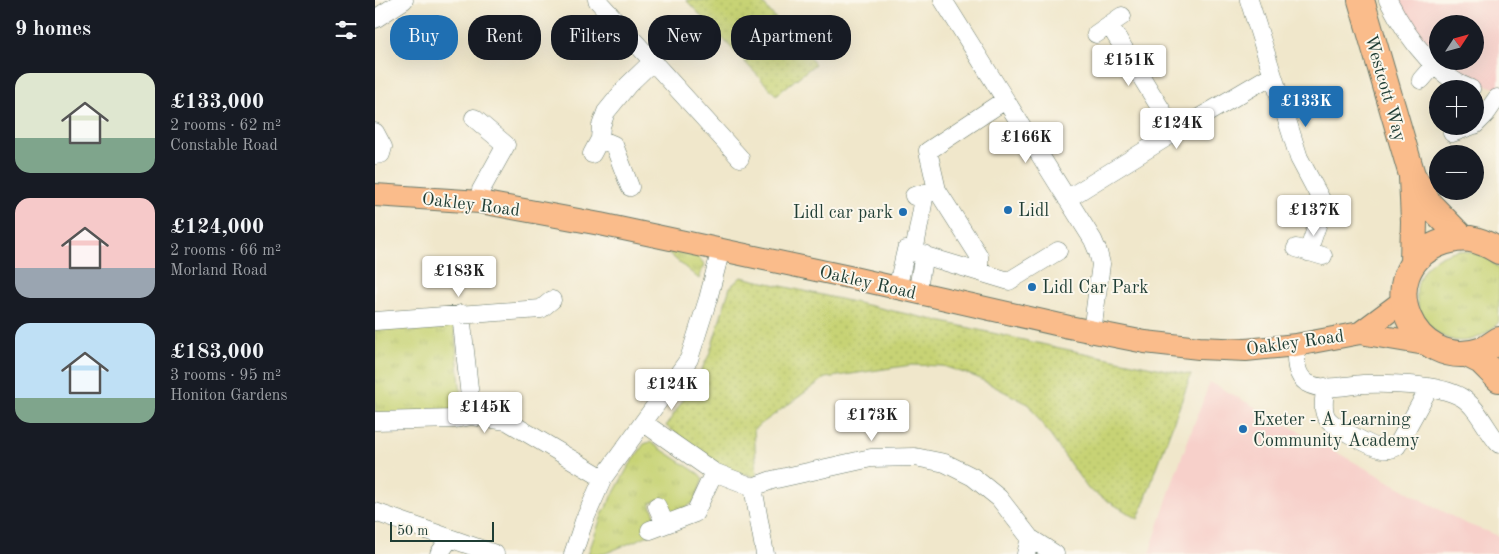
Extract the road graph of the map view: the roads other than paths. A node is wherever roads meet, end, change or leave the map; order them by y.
1 (405, 0) edge
2 (597, 0) edge
3 (943, 0) edge
4 (1249, 0) edge
5 (1361, 0) edge
6 (1388, 0) edge
7 (375, 19) edge
8 (1109, 25) dead end
9 (1429, 59) edge
10 (653, 61) junction
11 (1430, 70) edge
12 (1441, 70) edge
13 (1272, 75) junction
14 (1421, 80) dead end
15 (1455, 80) edge
16 (1484, 93) edge
17 (1498, 98) edge
18 (1005, 100) junction
19 (1484, 116) edge
20 (474, 118) dead end
21 (375, 132) edge
22 (1175, 132) junction
23 (375, 155) edge
24 (740, 158) dead end
25 (1411, 175) junction
26 (630, 187) dead end
27 (925, 193) junction
28 (375, 195) edge
29 (1067, 199) junction
30 (480, 202) junction
31 (1486, 243) edge
32 (721, 249) junction
33 (1058, 251) dead end
34 (915, 252) junction
35 (1309, 252) dead end
36 (1413, 263) junction
37 (979, 271) junction
38 (907, 292) junction
39 (552, 300) dead end
40 (1403, 301) junction
41 (461, 314) junction
42 (375, 321) edge
43 (1092, 332) junction
44 (1361, 333) junction
45 (1499, 340) edge
46 (1296, 344) junction
47 (1431, 346) junction
48 (1467, 354) junction
49 (1499, 380) edge
50 (1325, 387) junction
51 (1429, 388) junction
52 (472, 416) junction
53 (375, 421) edge
54 (643, 423) junction
55 (1499, 444) edge
56 (714, 472) junction
57 (603, 478) junction
58 (753, 487) junction
59 (657, 506) dead end
60 (375, 512) edge
61 (450, 538) junction
62 (1028, 546) edge
63 (439, 554) edge
64 (493, 554) edge
65 (573, 554) edge
66 (765, 554) edge
67 (1055, 554) edge

1 - 7 street
2 - 10 street
3 - 18 street
4 - 13 street
5 - 25 highway, Westcott Way
6 - 9 street
8 - 22 street
10 - 24 street
10 - 26 street
11 - 14 street
12 - 15 street
13 - 22 street
13 - 35 street
16 - 17 street
17 - 19 street
18 - 27 street
18 - 29 street
20 - 30 street
21 - 23 street
22 - 29 street
25 - 31 highway, Westcott Way
25 - 36 highway, Westcott Way
27 - 34 street
27 - 37 street
28 - 30 main road, Oakley Road
29 - 43 street
30 - 32 main road, Oakley Road
31 - 36 highway
32 - 38 main road, Oakley Road
32 - 54 street
33 - 37 street
34 - 37 street
34 - 38 street
36 - 40 highway
38 - 43 main road, Oakley Road
39 - 41 street
40 - 44 main road
40 - 47 highway
41 - 42 street
41 - 52 street
43 - 46 main road, Oakley Road
44 - 46 main road, Oakley Road
44 - 47 main road
45 - 48 highway
46 - 50 street
47 - 48 highway
48 - 49 highway
50 - 51 street
50 - 51 street
51 - 55 street
52 - 53 street
52 - 57 street
54 - 56 street
54 - 57 street
56 - 58 street
56 - 59 street
57 - 65 street
58 - 62 street
58 - 66 street
60 - 61 street
61 - 63 street
61 - 64 street
62 - 67 street

